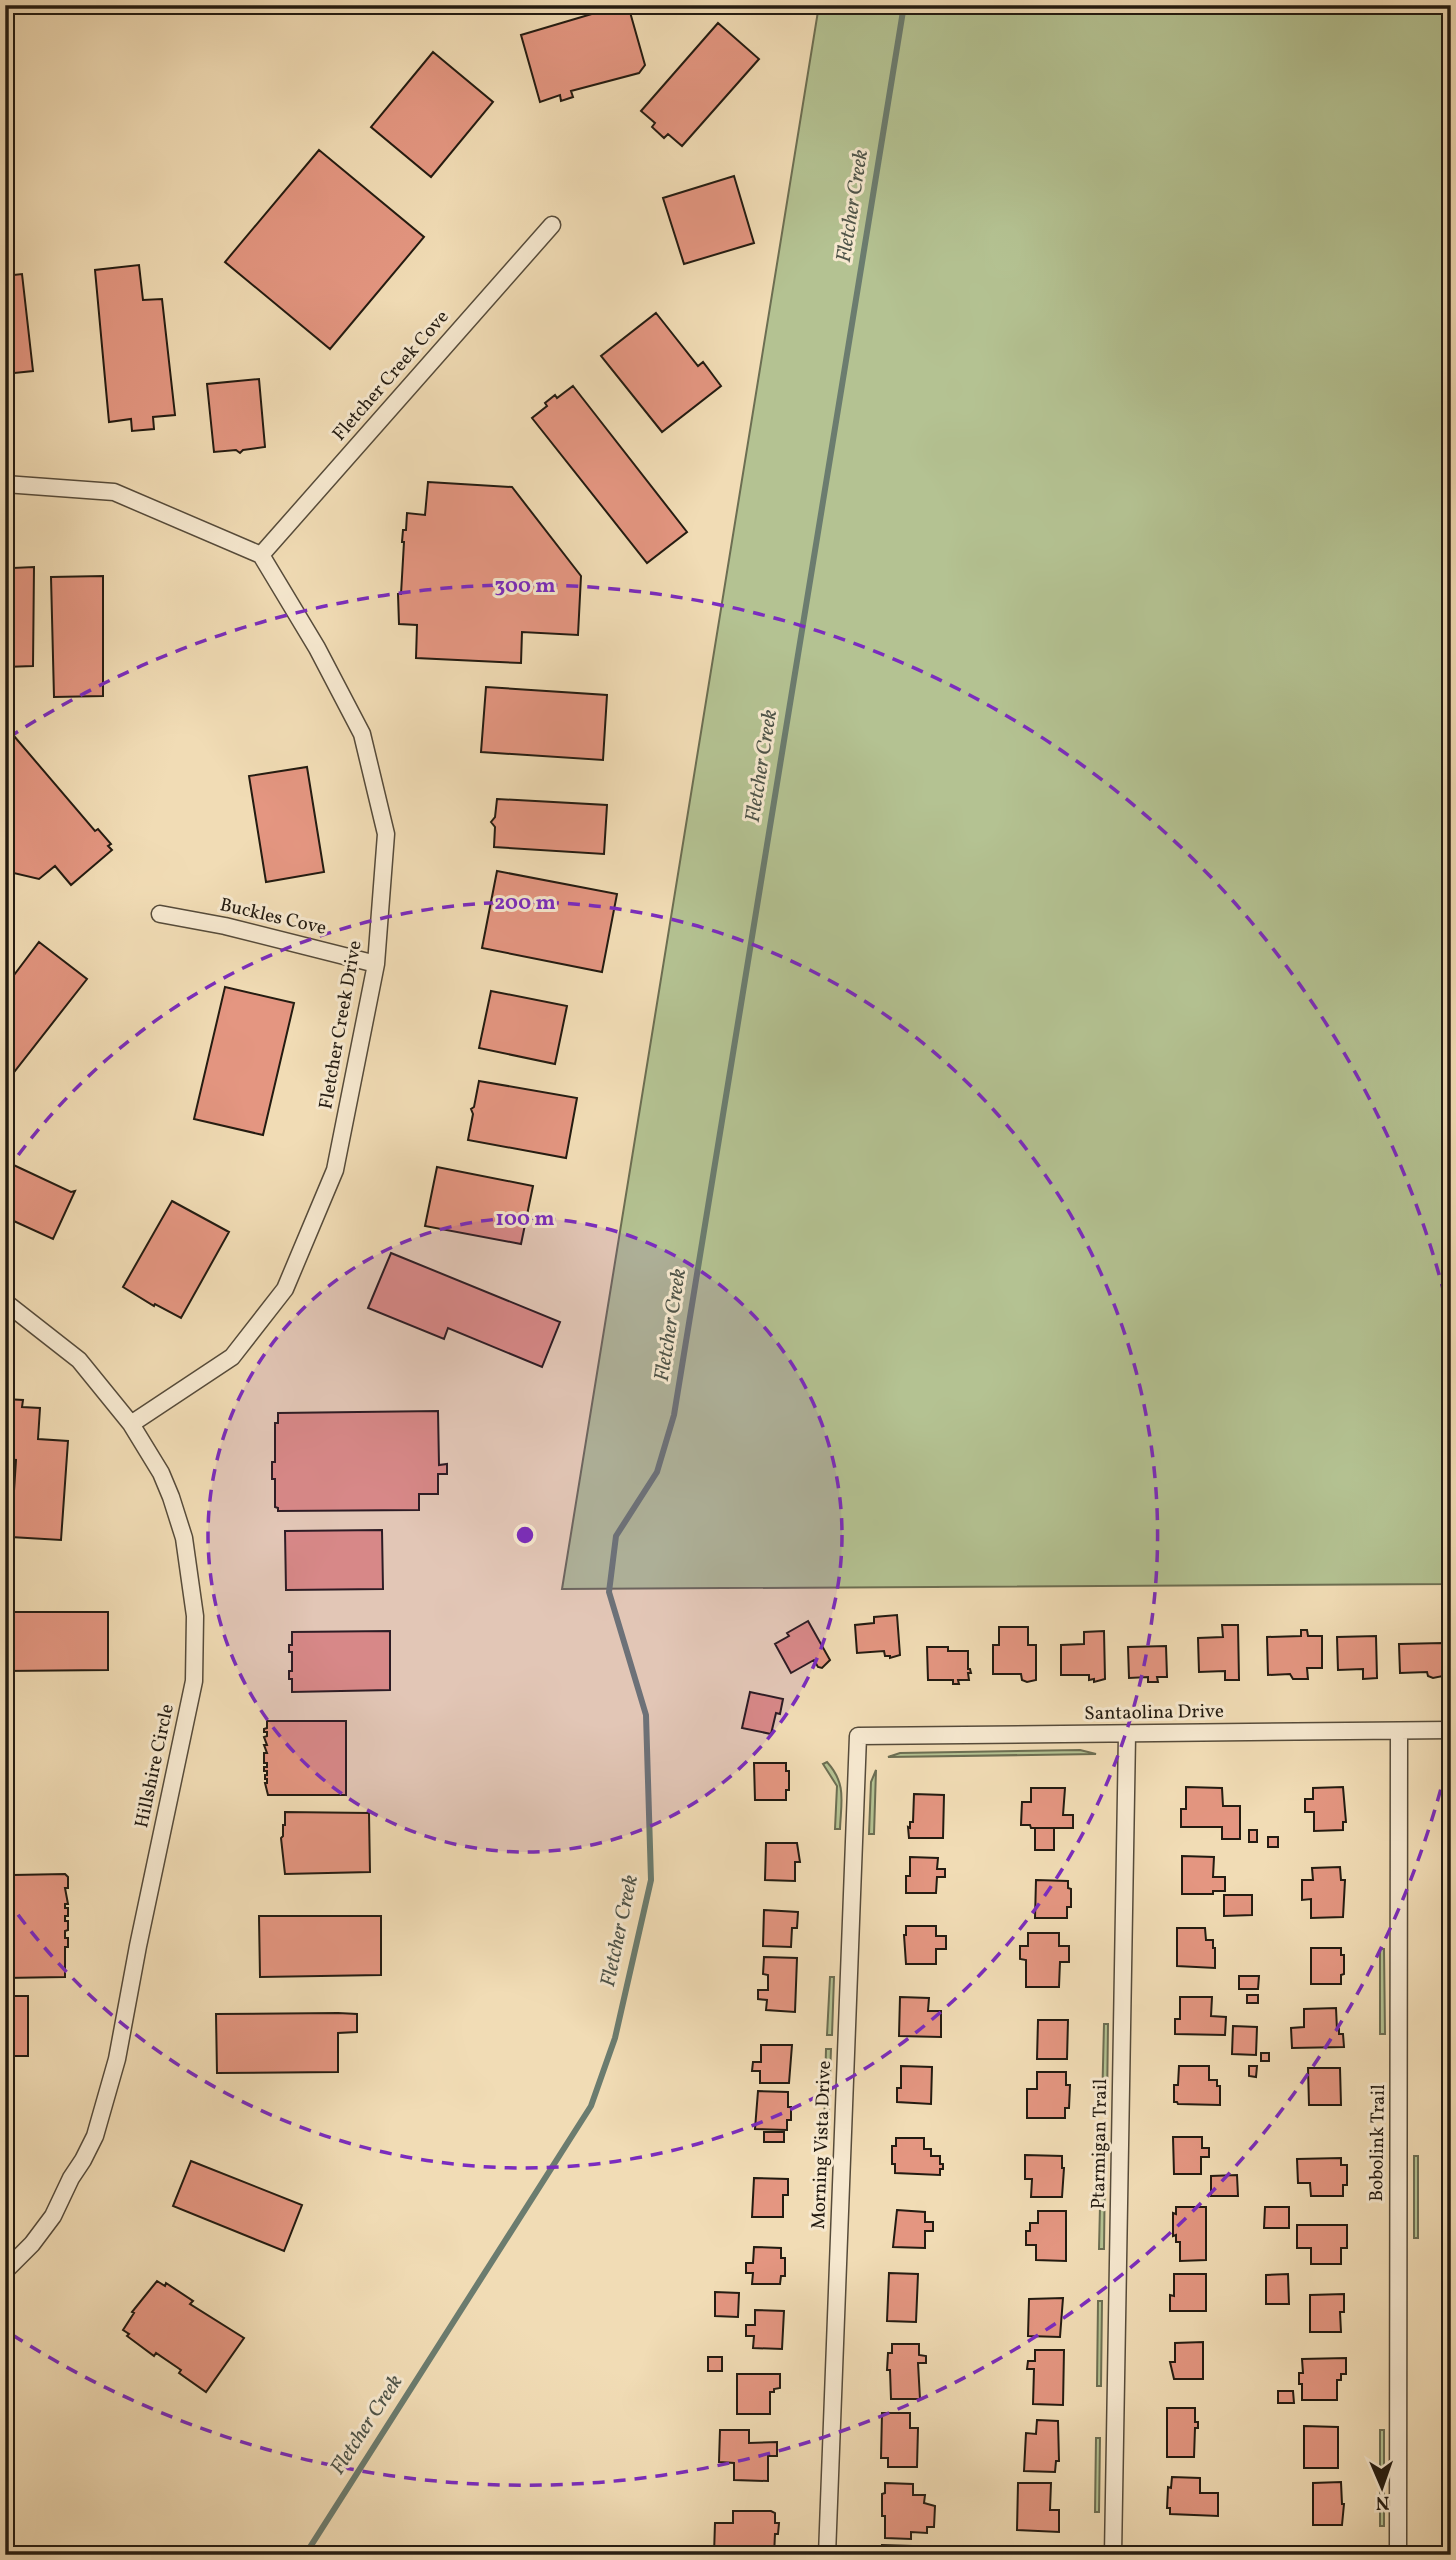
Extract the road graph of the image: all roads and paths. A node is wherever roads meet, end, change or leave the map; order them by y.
1 (552, 225) dead end
2 (5, 484) edge
3 (261, 555) junction
4 (159, 914) dead end
5 (376, 964) junction
6 (5, 1302) edge
7 (131, 1424) junction
8 (1451, 1730) edge
9 (1399, 1731) junction
10 (1127, 1735) junction
11 (858, 1736) joint
12 (5, 2271) edge
13 (827, 2555) edge
14 (1113, 2555) edge
15 (1398, 2555) edge

1 - 3 street, Fletcher Creek Cove
2 - 3 street
3 - 5 street, Fletcher Creek Drive
4 - 5 street, Buckles Cove
5 - 7 street, Fletcher Creek Drive
6 - 7 street, Hillshire Circle
7 - 12 street, Hillshire Circle
8 - 9 street, Santaolina Drive
9 - 10 street, Santaolina Drive
9 - 15 street, Bobolink Trail
10 - 11 street, Santaolina Drive
10 - 14 street, Ptarmigan Trail
11 - 13 street, Morning Vista Drive

